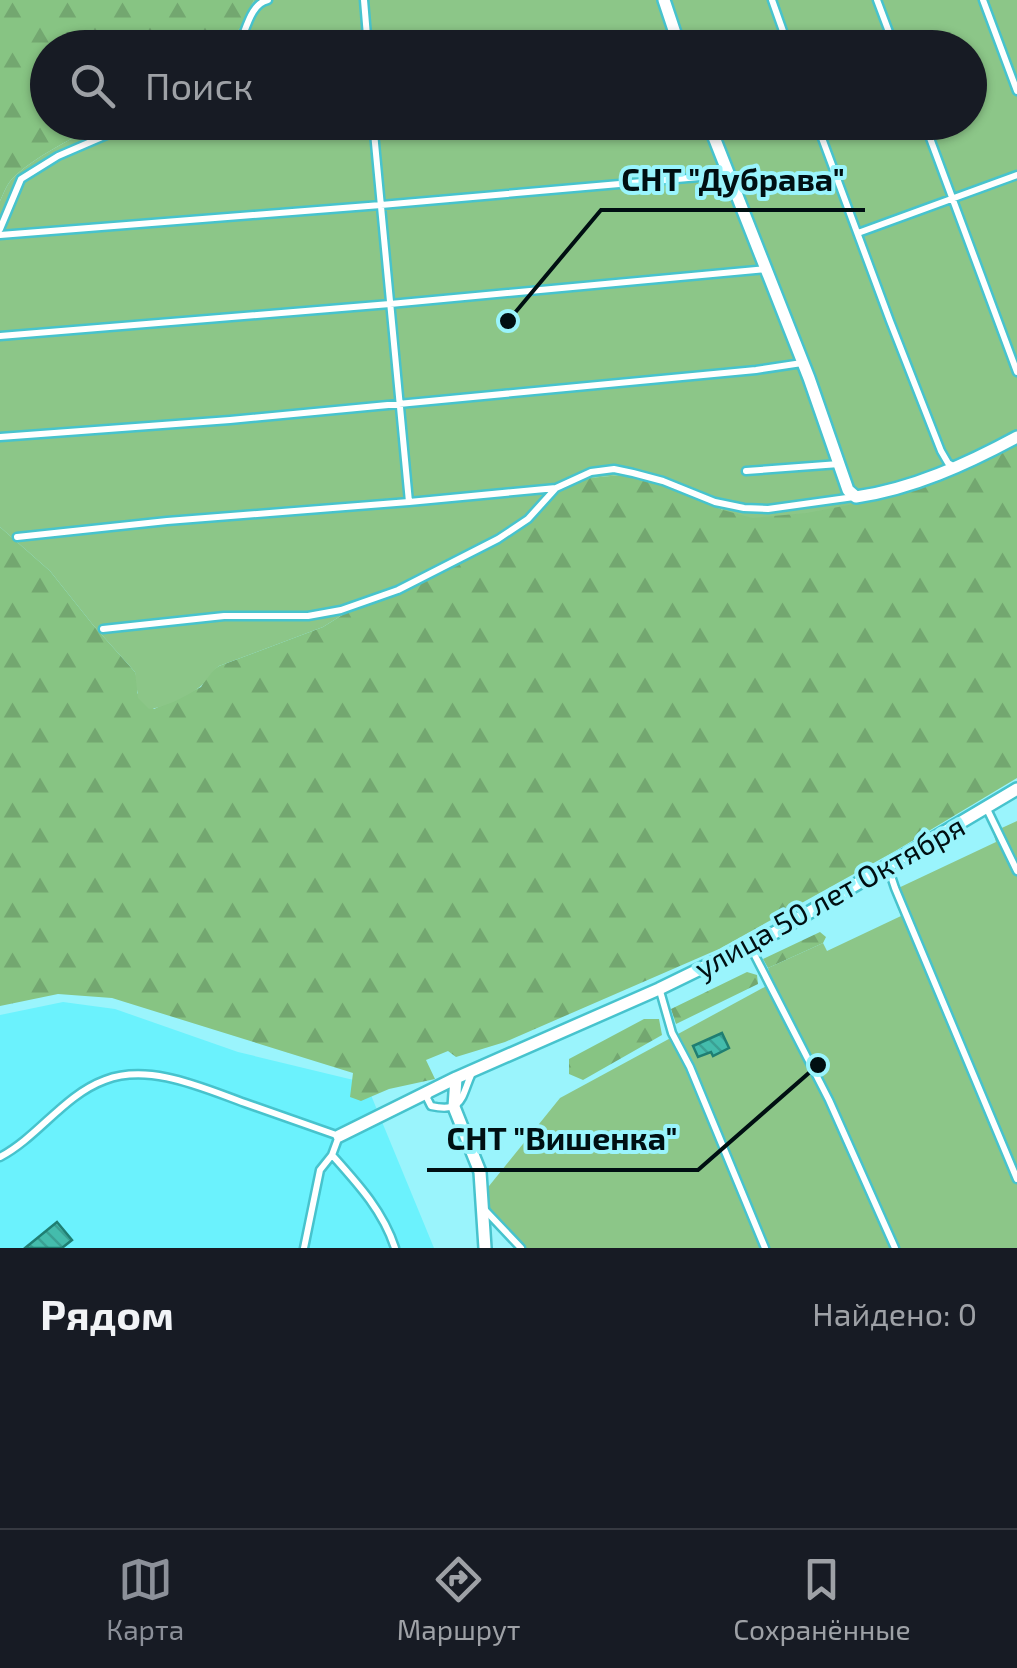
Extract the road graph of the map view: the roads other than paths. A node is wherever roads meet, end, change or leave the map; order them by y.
1 (268, 0) edge
2 (364, 0) edge
3 (664, 0) edge
4 (772, 0) edge
5 (877, 0) edge
6 (983, 0) edge
7 (246, 30) edge
8 (366, 30) edge
9 (674, 30) edge
10 (783, 30) edge
11 (888, 30) edge
12 (1017, 91) edge
13 (96, 140) edge
14 (375, 140) edge
15 (715, 140) edge
16 (823, 140) edge
17 (931, 140) edge
18 (728, 172) junction
19 (1017, 175) edge
20 (953, 199) junction
21 (381, 205) junction
22 (0, 232) edge
23 (858, 233) junction
24 (766, 269) junction
25 (390, 304) junction
26 (0, 336) edge
27 (802, 363) junction
28 (1017, 372) edge
29 (398, 404) junction
30 (0, 437) edge
31 (1017, 438) edge
32 (839, 464) junction
33 (956, 467) junction
34 (746, 471) dead end
35 (556, 488) junction
36 (856, 496) junction
37 (409, 502) junction
38 (17, 537) dead end
39 (103, 629) dead end
40 (1017, 789) edge
41 (986, 807) junction
42 (888, 865) junction
43 (1017, 871) edge
44 (750, 945) junction
45 (659, 990) junction
46 (474, 1070) junction
47 (456, 1078) junction
48 (431, 1090) junction
49 (454, 1106) junction
50 (339, 1136) junction
51 (332, 1155) junction
52 (0, 1156) edge
53 (1017, 1179) edge
54 (481, 1205) junction
55 (304, 1248) edge
56 (395, 1248) edge
57 (485, 1248) edge
58 (521, 1248) edge
59 (765, 1248) edge
60 (894, 1248) edge

1 - 7 lane
2 - 8 lane
3 - 9 street
4 - 10 lane
5 - 11 lane
6 - 12 lane
13 - 22 lane
14 - 21 lane
15 - 18 street
16 - 23 lane
17 - 20 lane
18 - 21 lane
18 - 24 street
19 - 20 lane
20 - 23 lane
20 - 28 lane
21 - 22 lane
21 - 25 lane
23 - 33 lane
24 - 25 lane
24 - 27 street
25 - 26 lane
25 - 29 lane
27 - 29 lane
27 - 32 street
29 - 30 lane
29 - 37 lane
31 - 33 street
32 - 34 lane
32 - 36 street
33 - 36 street
35 - 36 lane
35 - 37 lane
35 - 39 lane
37 - 38 lane
40 - 41 street, улица 50 лет Октября
41 - 42 street, улица 50 лет Октября
41 - 43 lane
42 - 44 street, улица 50 лет Октября
42 - 53 lane
44 - 45 street, улица 50 лет Октября
44 - 60 lane
45 - 46 street, улица 50 лет Октября
45 - 59 lane
46 - 47 street, улица 50 лет Октября
46 - 49 lane
47 - 48 street, улица 50 лет Октября
47 - 49 street
48 - 49 lane
48 - 50 street, улица 50 лет Октября
49 - 54 street
50 - 51 lane
50 - 52 lane
51 - 55 lane
51 - 56 lane
54 - 57 street
54 - 58 lane

